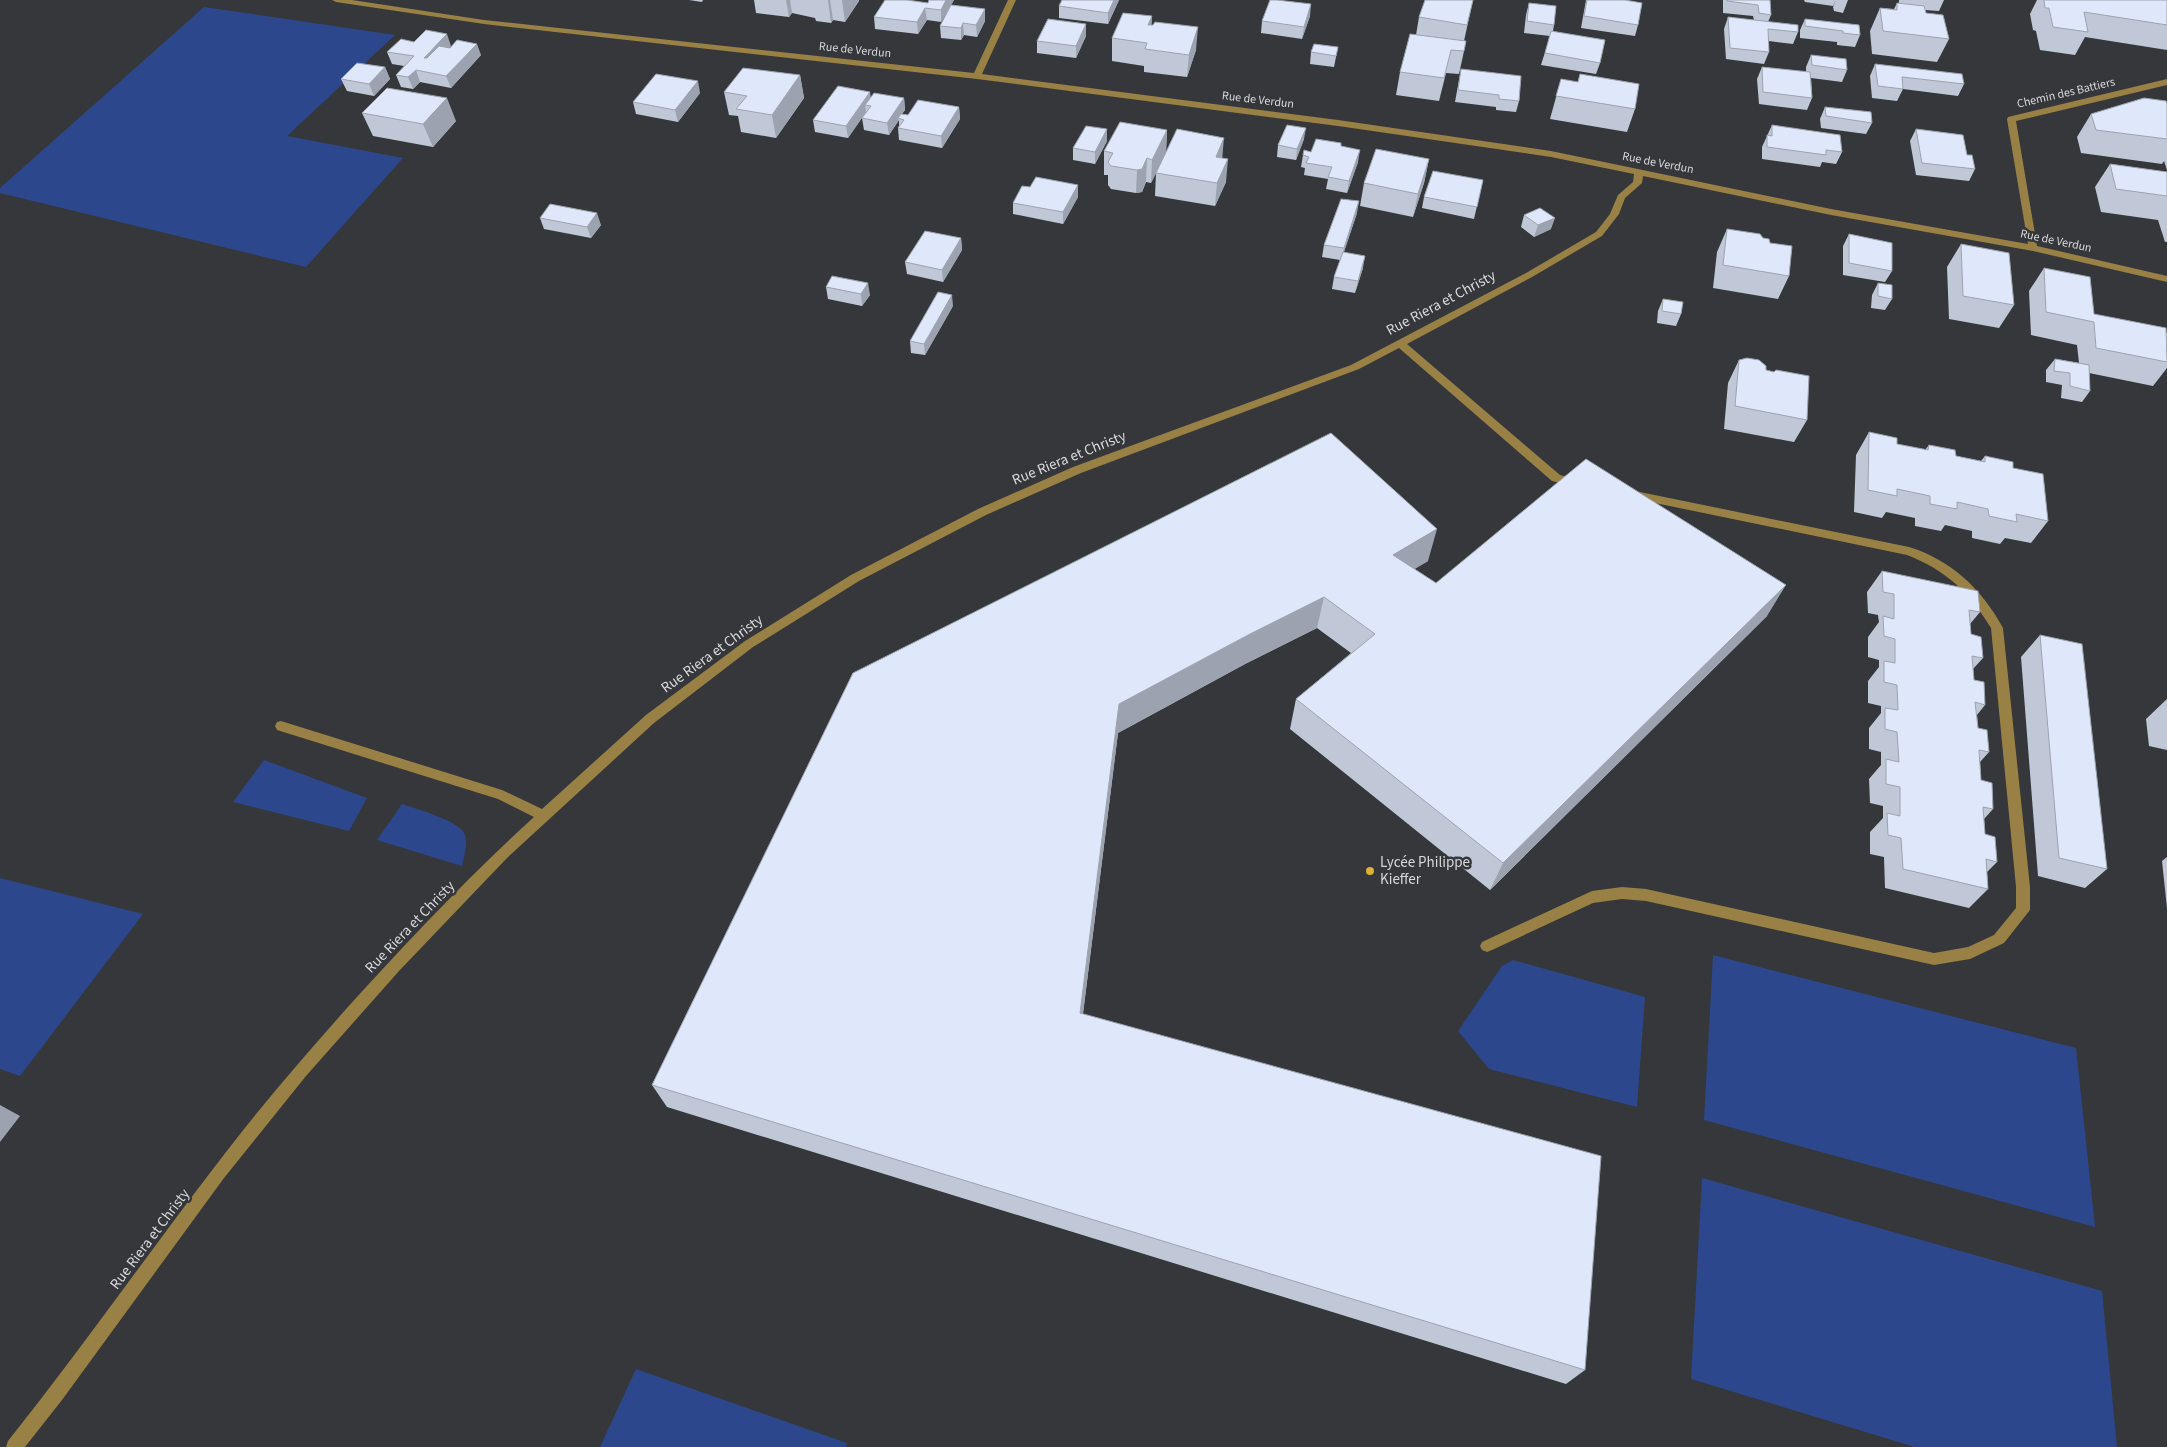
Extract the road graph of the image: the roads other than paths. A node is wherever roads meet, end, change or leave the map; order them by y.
1 (336, 0) edge
2 (1012, 0) edge
3 (977, 76) junction
4 (2167, 82) edge
5 (1639, 172) junction
6 (2033, 248) junction
7 (2167, 279) edge
8 (1400, 343) junction
9 (1589, 486) edge
10 (1618, 492) edge
11 (282, 726) dead end
12 (542, 816) junction
13 (1487, 946) dead end
14 (14, 1447) edge

1 - 3 street, Rue de Verdun
2 - 3 street
3 - 5 street, Rue de Verdun
4 - 6 street, Chemin des Battiers
5 - 6 street, Rue de Verdun
5 - 8 street, Rue Riera et Christy
6 - 7 street, Rue de Verdun
8 - 9 street
8 - 12 street, Rue Riera et Christy
10 - 13 street
11 - 12 street
12 - 14 street, Rue Riera et Christy

